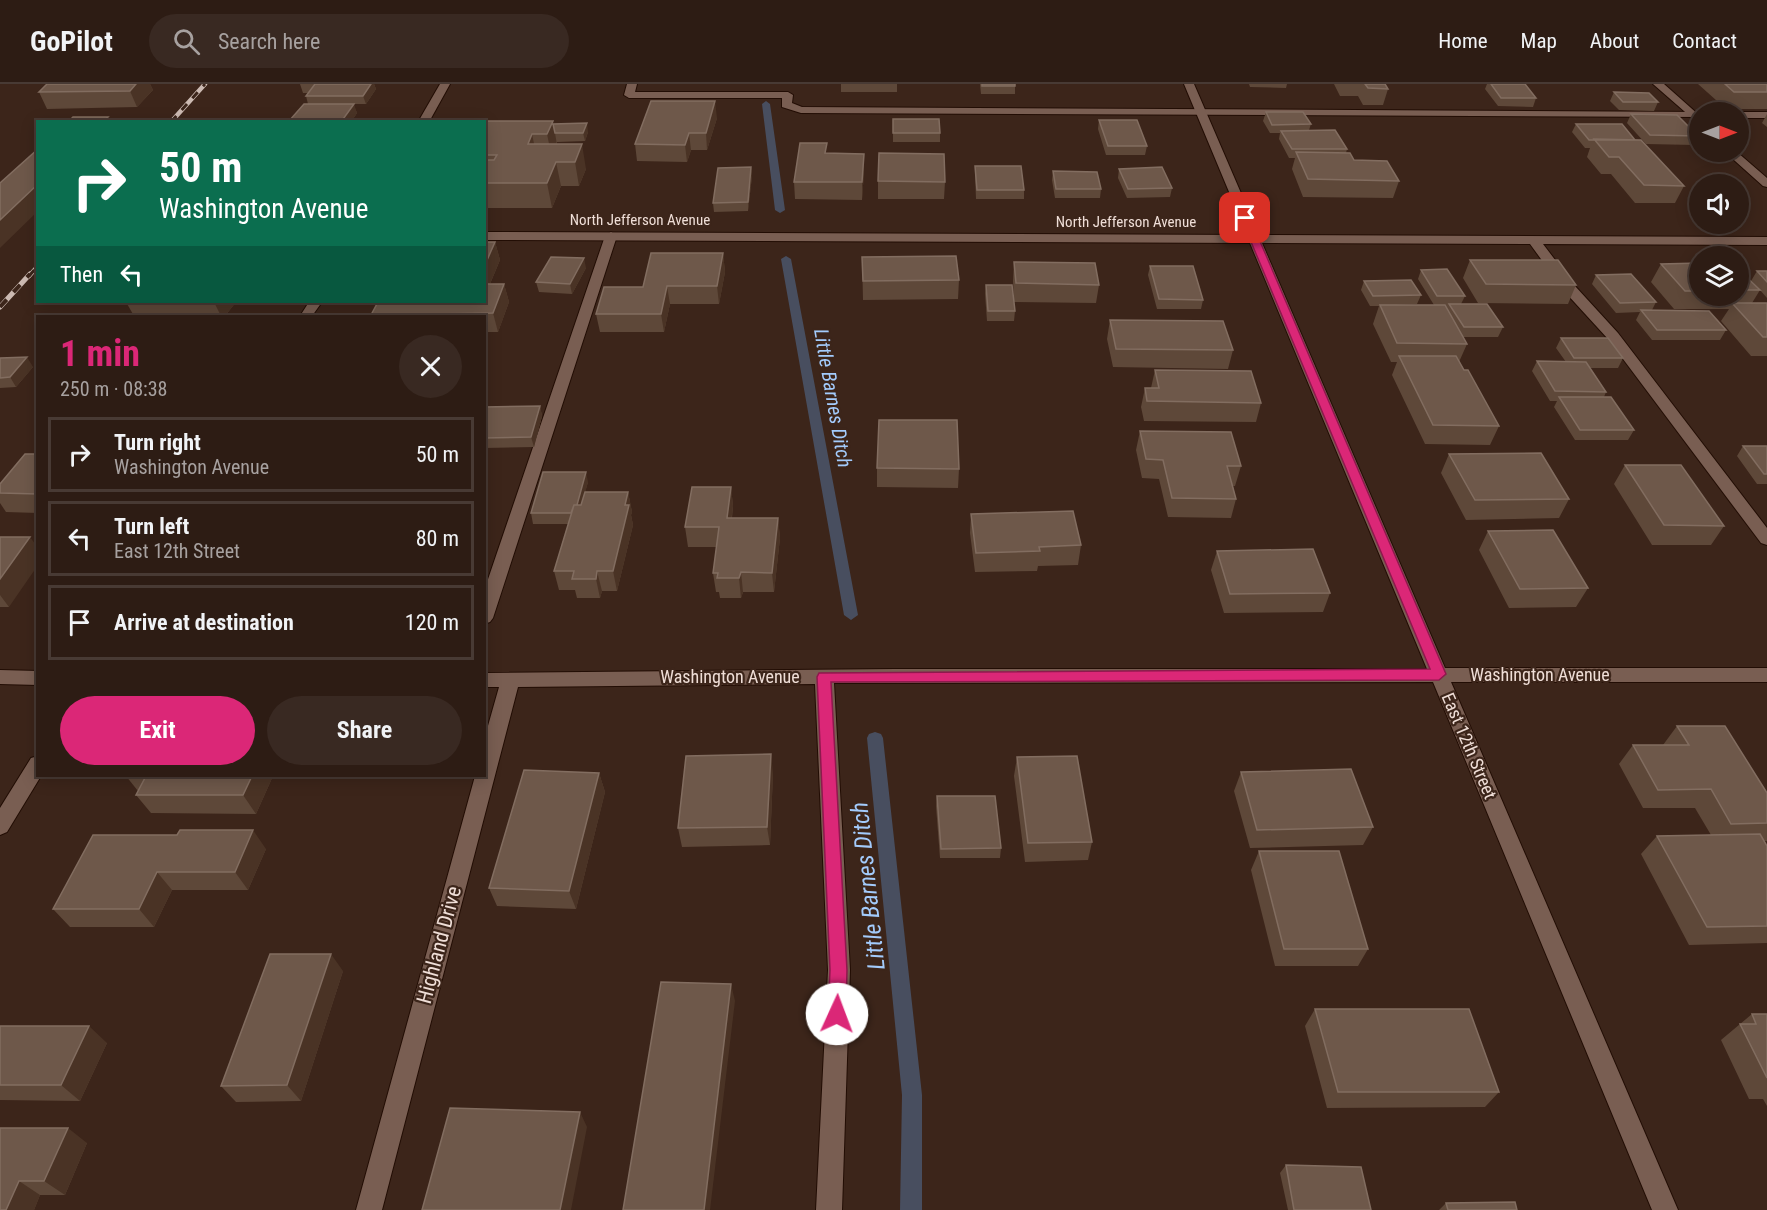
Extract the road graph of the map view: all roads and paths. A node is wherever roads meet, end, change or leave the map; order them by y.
1 (445, 84) edge
2 (632, 84) edge
3 (1189, 84) edge
4 (1658, 84) edge
5 (1689, 110) edge
6 (1201, 113) junction
7 (1749, 115) edge
8 (1767, 115) edge
9 (1689, 117) edge
10 (424, 120) edge
11 (1742, 162) edge
12 (1767, 184) edge
13 (486, 236) edge
14 (611, 236) junction
15 (1254, 239) junction
16 (1534, 240) junction
17 (1767, 241) edge
18 (1767, 539) edge
19 (486, 612) edge
20 (1439, 674) junction
21 (1767, 675) edge
22 (0, 677) edge
23 (824, 677) junction
24 (36, 678) edge
25 (486, 680) edge
26 (510, 680) junction
27 (36, 767) edge
28 (486, 770) edge
29 (484, 777) edge
30 (0, 826) edge
31 (369, 1210) edge
32 (829, 1210) edge
33 (1665, 1210) edge

1 - 10 street
2 - 6 street
3 - 6 street, East 12th Street
4 - 5 street
6 - 9 street
6 - 15 street, East 12th Street
7 - 8 street
11 - 12 street
13 - 14 street, North Jefferson Avenue
14 - 15 street, North Jefferson Avenue
14 - 19 street
15 - 16 street, North Jefferson Avenue
15 - 20 street, East 12th Street
16 - 17 street, North Jefferson Avenue
16 - 18 street
20 - 21 street, Washington Avenue
20 - 23 street, Washington Avenue
20 - 33 street, East 12th Street
22 - 24 street
23 - 26 street, Washington Avenue
23 - 32 street
25 - 26 street, Washington Avenue
26 - 28 street, Highland Drive
27 - 30 street
29 - 31 street, Highland Drive

